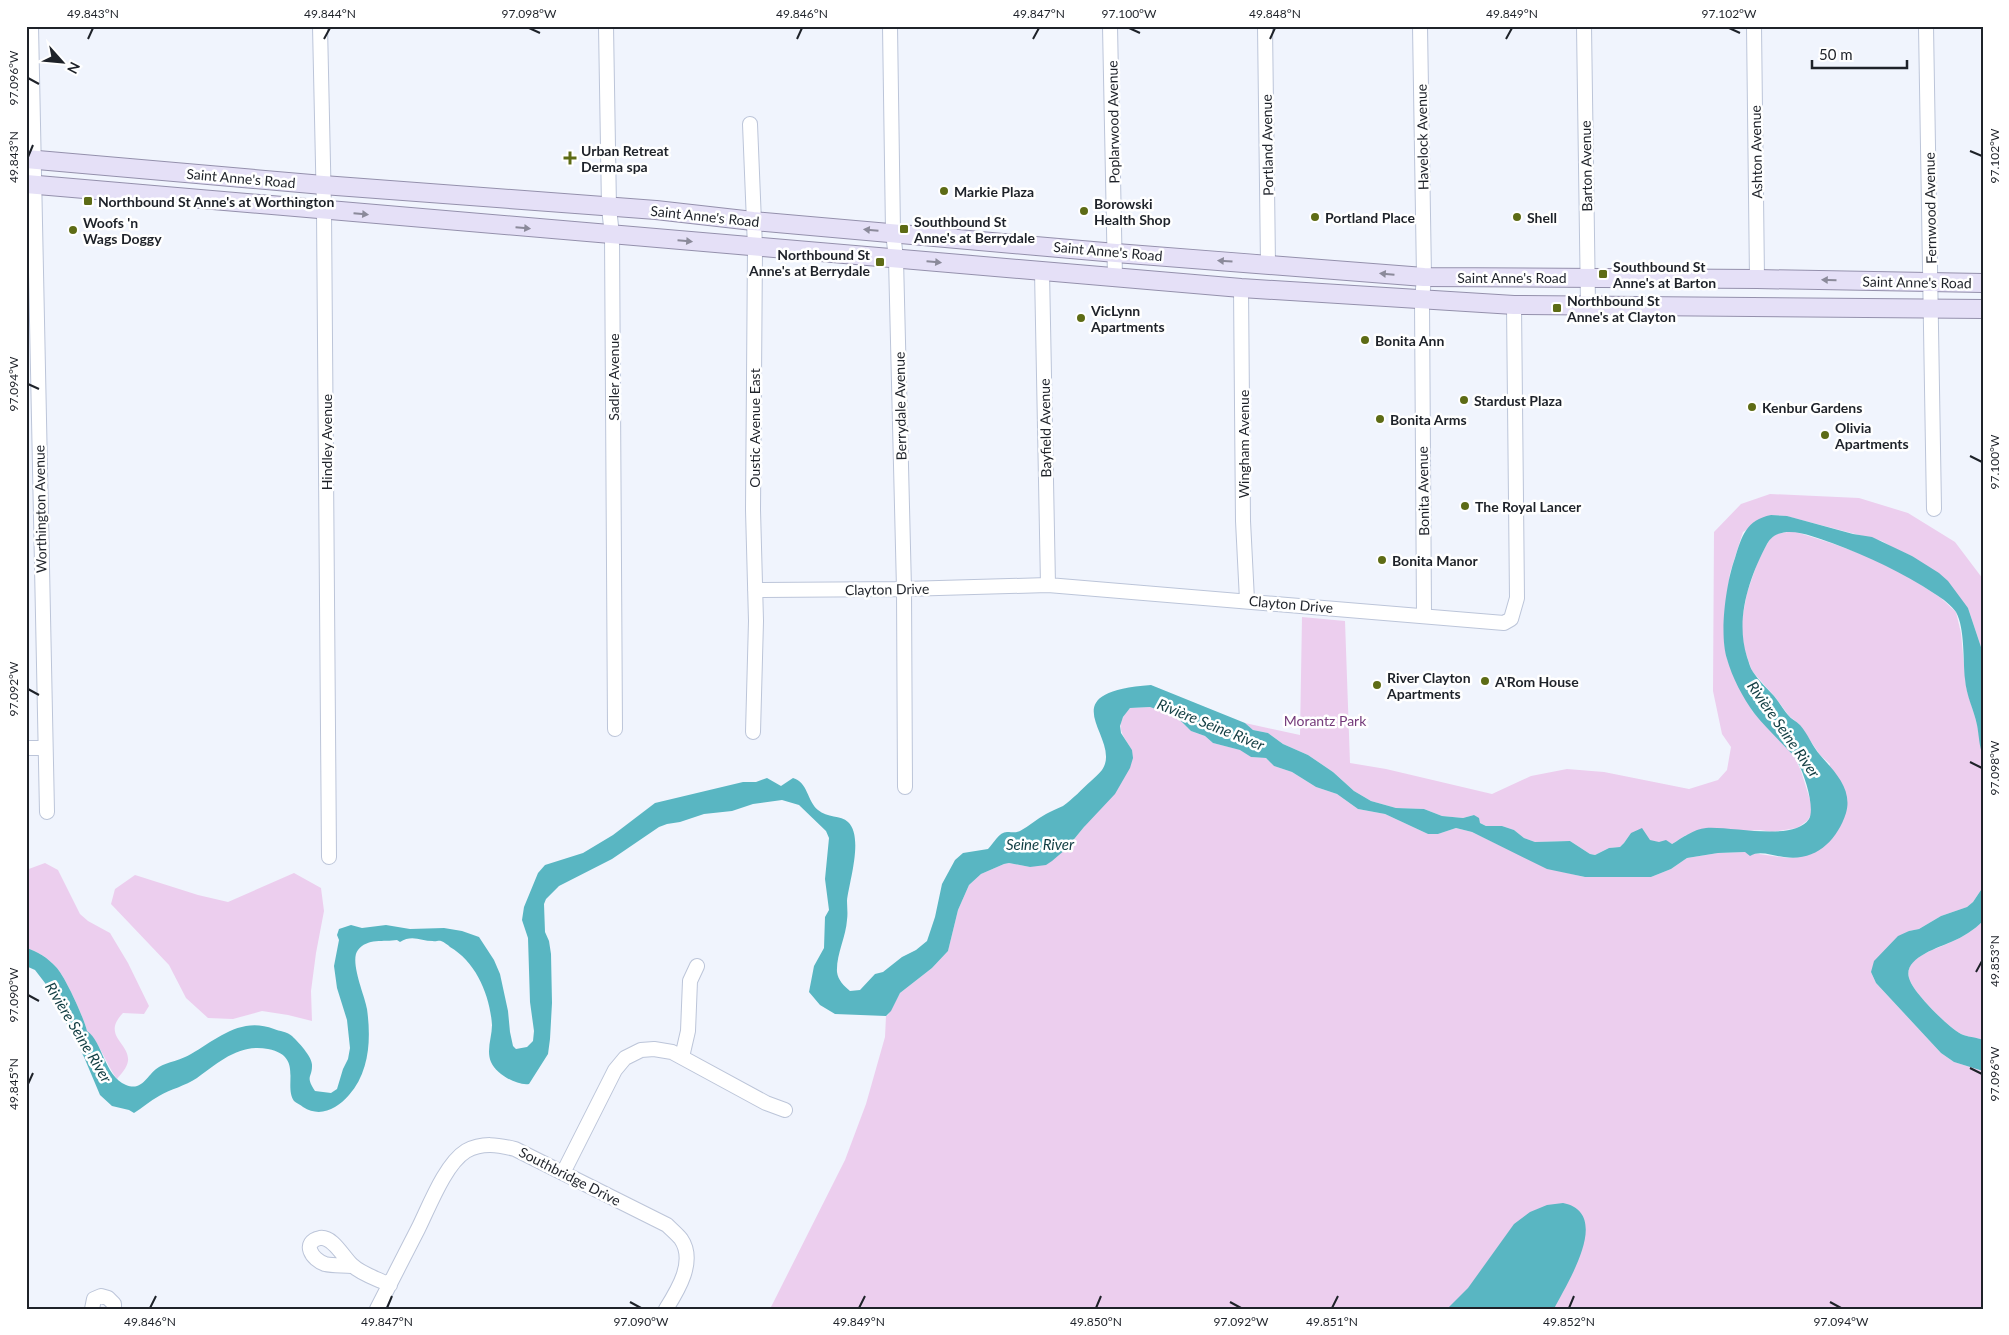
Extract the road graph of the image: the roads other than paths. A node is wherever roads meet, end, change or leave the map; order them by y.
1 (31, 26) edge
2 (320, 26) edge
3 (606, 26) edge
4 (890, 26) edge
5 (1110, 26) edge
6 (1265, 26) edge
7 (1420, 26) edge
8 (1584, 26) edge
9 (1754, 26) edge
10 (1926, 26) edge
11 (750, 124) dead end
12 (30, 159) edge
13 (30, 185) edge
14 (323, 185) junction
15 (609, 208) junction
16 (324, 210) junction
17 (753, 221) junction
18 (893, 232) junction
19 (612, 235) junction
20 (755, 247) junction
21 (1116, 253) junction
22 (896, 259) junction
23 (1268, 264) junction
24 (1042, 271) junction
25 (1424, 277) junction
26 (1115, 278) junction
27 (1588, 278) junction
28 (1757, 278) junction
29 (1932, 283) junction
30 (1983, 284) edge
31 (1241, 288) junction
32 (1422, 301) junction
33 (1514, 305) junction
34 (1588, 305) junction
35 (1931, 308) junction
36 (1983, 309) edge
37 (1934, 509) dead end
38 (1048, 585) junction
39 (904, 589) junction
40 (755, 590) junction
41 (1247, 600) junction
42 (1424, 615) junction
43 (615, 729) dead end
44 (753, 732) dead end
45 (26, 748) edge
46 (46, 748) junction
47 (904, 787) dead end
48 (47, 812) dead end
49 (329, 857) dead end
50 (697, 966) dead end
51 (682, 1057) junction
52 (785, 1110) dead end
53 (563, 1172) junction
54 (352, 1266) dead end
55 (390, 1285) junction
56 (92, 1309) edge
57 (114, 1309) edge
58 (377, 1309) edge
59 (666, 1309) edge

1 - 12 street, Worthington Avenue
2 - 14 street, Hindley Avenue
3 - 15 street, Sadler Avenue
4 - 18 street, Berrydale Avenue
5 - 21 street, Poplarwood Avenue
6 - 23 street, Portland Avenue
7 - 25 street, Havelock Avenue
8 - 27 street, Barton Avenue
9 - 28 street, Ashton Avenue
10 - 29 street, Fernwood Avenue
11 - 17 street, Oustic Avenue East
12 - 13 street, Worthington Avenue
12 - 14 main road, Saint Anne's Road
13 - 16 main road, Saint Anne's Road
13 - 46 street, Worthington Avenue
14 - 15 main road, Saint Anne's Road
14 - 16 street, Hindley Avenue
15 - 17 main road, Saint Anne's Road
15 - 19 street, Sadler Avenue
16 -> 19 main road, Saint Anne's Road
16 - 49 street, Hindley Avenue
18 -> 17 main road, Saint Anne's Road
17 - 20 street, Oustic Avenue East
18 - 21 main road, Saint Anne's Road
18 - 22 street, Berrydale Avenue
19 -> 20 main road, Saint Anne's Road
19 - 43 street, Sadler Avenue
20 - 22 main road, Saint Anne's Road
20 - 40 street, Oustic Avenue East
23 -> 21 main road, Saint Anne's Road
21 - 26 street, Poplarwood Avenue
22 -> 24 main road, Saint Anne's Road
22 - 39 street, Berrydale Avenue
25 -> 23 main road, Saint Anne's Road
24 - 26 main road, Saint Anne's Road
24 - 38 street, Bayfield Avenue
25 - 27 main road, Saint Anne's Road
25 - 32 street, Bonita Avenue
26 - 31 main road, Saint Anne's Road
27 - 28 main road, Saint Anne's Road
27 - 34 street, Barton Avenue
29 -> 28 main road, Saint Anne's Road
29 - 30 main road, Saint Anne's Road
29 - 35 street, Fernwood Avenue
31 - 32 main road, Saint Anne's Road
31 - 41 street, Wingham Avenue
32 - 33 main road, Saint Anne's Road
32 - 42 street, Bonita Avenue
33 - 34 main road, Saint Anne's Road
33 - 42 street, Clayton Drive
34 - 35 main road, Saint Anne's Road
35 - 36 main road, Saint Anne's Road
35 - 37 street, Fernwood Avenue
38 - 39 street, Clayton Drive
38 - 41 street, Clayton Drive
39 - 40 street, Clayton Drive
39 - 47 street, Berrydale Avenue
40 - 44 street, Oustic Avenue East
41 - 42 street, Clayton Drive
45 - 46 street
46 - 48 street, Worthington Avenue
50 - 51 street
51 - 52 street
51 - 53 street
53 - 55 street, Southbridge Drive
53 - 59 street, Southbridge Drive
54 - 55 street
55 - 58 street, Southbridge Drive
56 - 57 street

